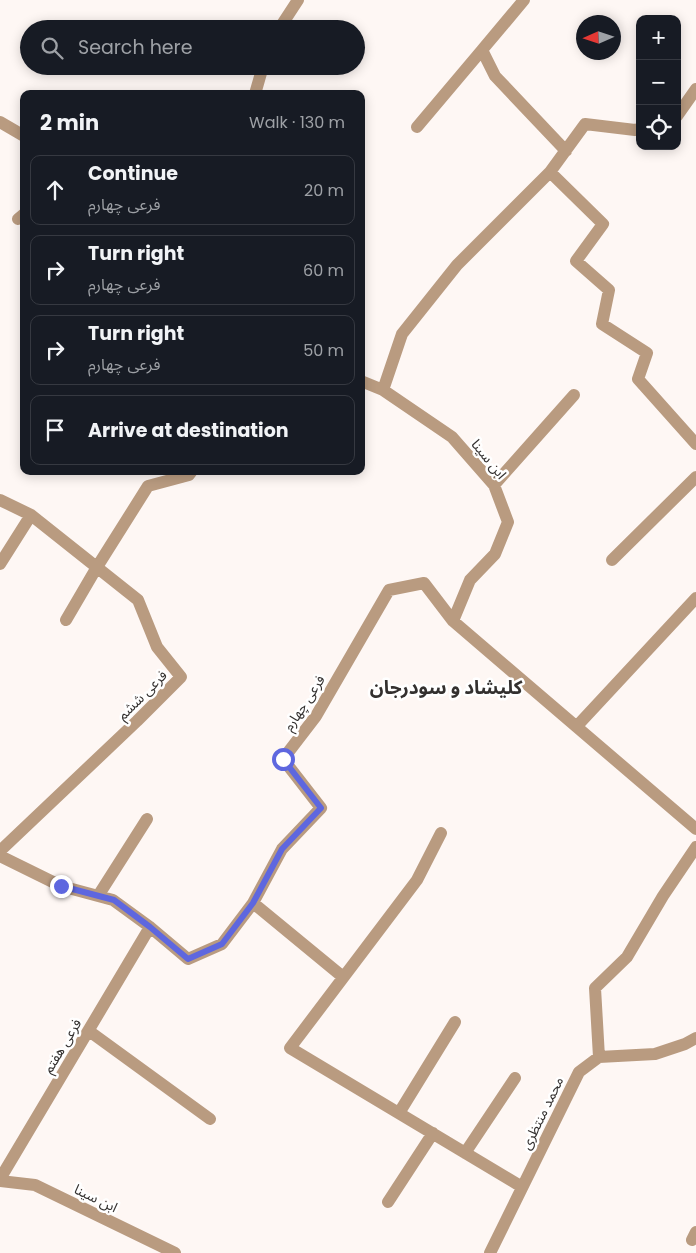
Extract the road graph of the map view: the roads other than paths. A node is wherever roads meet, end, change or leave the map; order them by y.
1 (298, 0) edge
2 (524, 0) edge
3 (285, 20) edge
4 (482, 50) junction
5 (260, 75) edge
6 (696, 89) edge
7 (256, 90) edge
8 (681, 110) edge
9 (0, 122) edge
10 (417, 127) dead end
11 (636, 130) edge
12 (20, 134) edge
13 (566, 151) junction
14 (550, 172) junction
15 (365, 382) edge
16 (383, 390) junction
17 (574, 395) dead end
18 (696, 444) edge
19 (189, 475) edge
20 (696, 477) edge
21 (494, 485) junction
22 (0, 500) edge
23 (31, 515) junction
24 (612, 560) dead end
25 (0, 564) edge
26 (97, 567) junction
27 (696, 598) edge
28 (66, 620) dead end
29 (453, 621) junction
30 (577, 726) junction
31 (147, 819) dead end
32 (696, 829) edge
33 (441, 833) dead end
34 (696, 847) edge
35 (0, 851) edge
36 (0, 856) edge
37 (98, 896) junction
38 (253, 903) junction
39 (150, 927) junction
40 (343, 977) junction
41 (455, 1022) dead end
42 (89, 1031) junction
43 (696, 1038) edge
44 (599, 1056) junction
45 (515, 1078) dead end
46 (399, 1113) junction
47 (210, 1119) dead end
48 (433, 1133) junction
49 (465, 1153) junction
50 (0, 1180) edge
51 (522, 1187) junction
52 (388, 1202) dead end
53 (175, 1253) edge
54 (490, 1253) edge

1 - 3 street
2 - 4 street
4 - 10 street
4 - 13 street
5 - 7 street
6 - 8 street
9 - 12 street
11 - 13 street
13 - 14 street
14 - 16 street
14 - 18 street
15 - 16 street, ابن سینا
16 - 21 street, ابن سینا
17 - 21 street
19 - 26 street
20 - 24 street
21 - 29 street, ابن سینا
22 - 23 street, فرعی ششم
23 - 25 street
23 - 26 street, فرعی ششم
26 - 28 street
26 - 35 street, فرعی ششم
27 - 30 street
29 - 30 street, فرعی چهارم
29 - 38 street, فرعی چهارم
30 - 32 street, فرعی چهارم
31 - 37 street
33 - 40 street
34 - 44 street
36 - 37 street, فرعی چهارم
37 - 39 street, فرعی چهارم
38 - 39 street, فرعی چهارم
38 - 40 street
39 - 42 street, فرعی هفتم
40 - 46 street
41 - 46 street
42 - 47 street
42 - 50 street, فرعی هفتم
43 - 44 street
44 - 51 street, محمد منتظری
45 - 49 street
46 - 48 street
48 - 49 street
48 - 52 street
49 - 51 street
50 - 53 street, ابن سینا
51 - 54 street, محمد منتظری

